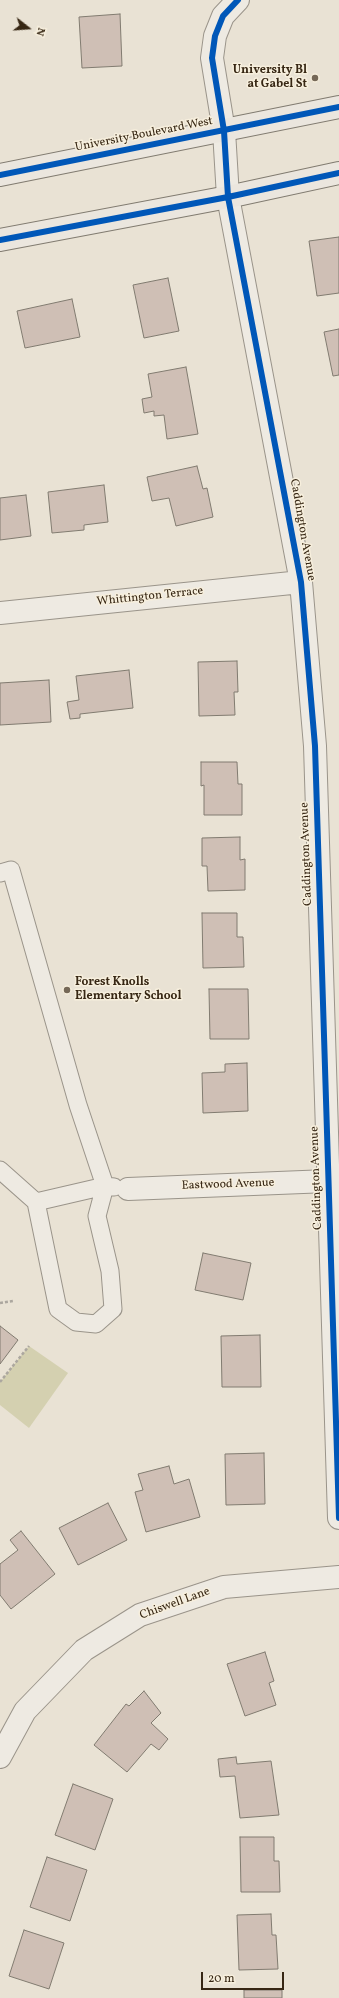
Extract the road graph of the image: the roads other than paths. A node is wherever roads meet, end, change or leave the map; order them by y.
1 (238, 0) edge
2 (339, 107) edge
3 (224, 131) junction
4 (339, 173) edge
5 (0, 175) edge
6 (228, 197) junction
7 (0, 240) edge
8 (301, 582) junction
9 (0, 613) edge
10 (0, 873) edge
11 (0, 1170) edge
12 (328, 1181) junction
13 (105, 1186) junction
14 (128, 1189) joint
15 (36, 1202) junction
16 (339, 1518) edge
17 (339, 1577) edge
18 (0, 1757) edge

1 - 3 street, Caddington Avenue
2 - 3 main road, University Boulevard West
3 - 5 main road, University Boulevard West
3 - 6 street, Caddington Avenue
4 - 6 main road
6 - 7 main road
6 - 8 street, Caddington Avenue
8 - 9 street, Whittington Terrace
8 - 12 street, Caddington Avenue
10 - 13 lane
11 - 15 lane
12 - 14 street, Eastwood Avenue
12 - 16 street, Caddington Avenue
13 - 14 lane
13 - 15 lane
13 - 15 lane
17 - 18 street, Chiswell Lane

